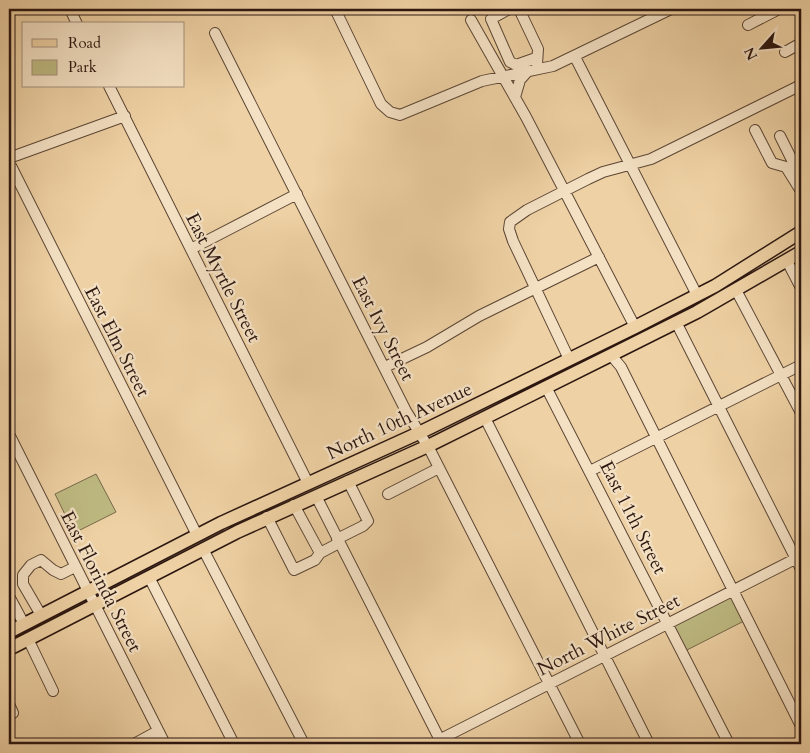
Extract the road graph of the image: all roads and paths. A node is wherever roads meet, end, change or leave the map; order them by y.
1 (15, 9) edge
2 (70, 9) edge
3 (335, 9) edge
4 (509, 9) edge
5 (519, 9) edge
6 (671, 9) edge
7 (779, 9) edge
8 (9, 11) edge
9 (471, 20) dead end
10 (76, 22) edge
11 (748, 25) dead end
12 (216, 32) dead end
13 (801, 43) edge
14 (784, 52) dead end
15 (575, 56) junction
16 (536, 58) junction
17 (538, 70) junction
18 (526, 72) junction
19 (502, 76) junction
20 (801, 85) edge
21 (110, 88) edge
22 (515, 97) junction
23 (125, 116) junction
24 (755, 130) dead end
25 (780, 136) dead end
26 (9, 158) edge
27 (9, 162) edge
28 (631, 165) junction
29 (795, 179) junction
30 (566, 191) junction
31 (801, 191) edge
32 (297, 194) junction
33 (801, 232) edge
34 (191, 250) junction
35 (801, 252) edge
36 (600, 258) junction
37 (787, 261) junction
38 (736, 273) junction
39 (800, 281) edge
40 (536, 290) junction
41 (736, 290) junction
42 (698, 295) junction
43 (676, 322) junction
44 (635, 327) junction
45 (611, 355) junction
46 (569, 359) junction
47 (801, 366) edge
48 (385, 367) junction
49 (584, 368) junction
50 (781, 374) junction
51 (546, 387) junction
52 (718, 406) junction
53 (801, 414) edge
54 (484, 418) junction
55 (421, 432) junction
56 (9, 434) edge
57 (655, 438) junction
58 (428, 446) junction
59 (367, 456) junction
60 (439, 468) junction
61 (590, 471) junction
62 (348, 481) junction
63 (308, 483) junction
64 (388, 494) dead end
65 (316, 496) junction
66 (294, 505) junction
67 (267, 517) junction
68 (237, 532) junction
69 (197, 535) junction
70 (338, 541) junction
71 (203, 549) junction
72 (320, 553) junction
73 (799, 558) edge
74 (75, 567) junction
75 (801, 569) edge
76 (149, 577) junction
77 (733, 590) junction
78 (87, 592) junction
79 (9, 596) edge
80 (94, 606) junction
81 (40, 615) junction
82 (668, 623) junction
83 (24, 624) junction
84 (9, 632) edge
85 (28, 639) junction
86 (9, 649) edge
87 (604, 656) junction
88 (549, 684) junction
89 (53, 691) dead end
90 (801, 726) edge
91 (158, 731) junction
92 (438, 743) edge
93 (134, 744) edge
94 (165, 744) edge
95 (234, 744) edge
96 (304, 744) edge
97 (580, 744) edge
98 (649, 744) edge
99 (729, 744) edge

1 - 8 street
2 - 10 street
3 - 19 street
4 - 16 street
5 - 16 street
6 - 15 street
7 - 11 street
9 - 19 street
12 - 32 street, East Ivy Street
13 - 14 street
15 - 17 street
15 - 28 street
16 - 17 street
17 - 18 street
18 - 19 street
18 - 22 street
19 - 22 street
20 - 28 street
21 - 23 street, East Myrtle Street
22 - 30 street
23 - 26 street
23 - 34 street, East Myrtle Street
24 - 29 street
25 - 29 street
27 - 69 street, East Elm Street
28 - 30 street
28 - 42 street
29 - 31 street
30 - 36 street
30 - 40 street
32 - 34 street
32 - 48 street, East Ivy Street
33 - 38 main road, North 10th Avenue
34 - 63 street, East Myrtle Street
35 - 37 main road, North 10th Avenue
36 - 40 street
36 - 44 street
37 - 39 street
37 - 41 main road, North 10th Avenue
38 - 42 main road, North 10th Avenue
38 - 43 main road
40 - 46 street
40 - 48 street
41 - 43 main road, North 10th Avenue
41 - 50 street
42 - 44 main road, North 10th Avenue
43 - 45 main road, North 10th Avenue
43 - 52 street
44 - 46 main road, North 10th Avenue
44 - 49 main road
45 - 49 main road, North 10th Avenue
45 - 57 street
46 - 55 main road, North 10th Avenue
47 - 50 street
48 - 55 street, East Ivy Street
49 - 51 main road, North 10th Avenue
50 - 52 street
50 - 53 street
51 - 54 main road, North 10th Avenue
51 - 61 street, East 11th Street
52 - 57 street
52 - 73 street
54 - 58 main road, North 10th Avenue
54 - 87 street
55 - 58 street, East Ivy Street
55 - 59 main road, North 10th Avenue
56 - 74 street, East Florinda Street
57 - 61 street
57 - 77 street
58 - 60 street, East Ivy Street
58 - 62 main road, North 10th Avenue
59 - 63 main road, North 10th Avenue
59 - 65 main road
60 - 64 street
60 - 88 street, East Ivy Street
61 - 82 street, East 11th Street
62 - 65 main road, North 10th Avenue
62 - 70 street
63 - 68 main road
63 - 69 main road, North 10th Avenue
65 - 66 main road, North 10th Avenue
65 - 70 street
66 - 67 main road, North 10th Avenue
66 - 72 street
67 - 68 main road, North 10th Avenue
67 - 72 street
68 - 71 main road, North 10th Avenue
69 - 78 main road, North 10th Avenue
70 - 72 street
70 - 92 street
71 - 76 main road, North 10th Avenue
71 - 96 street
73 - 75 street
73 - 77 street, North White Street
74 - 78 street, East Florinda Street
74 - 81 street
76 - 80 main road, North 10th Avenue
76 - 95 street
77 - 82 street, North White Street
77 - 90 street
78 - 80 street, East Florinda Street
78 - 81 main road, North 10th Avenue
79 - 83 street
80 - 85 main road, North 10th Avenue
80 - 91 street, East Florinda Street
81 - 83 main road, North 10th Avenue
82 - 87 street, North White Street
82 - 99 street, East 11th Street
83 - 84 main road, North 10th Avenue
85 - 86 main road, North 10th Avenue
85 - 89 street
87 - 88 street, North White Street
87 - 98 street
88 - 92 street, North White Street
88 - 97 street, East Ivy Street
91 - 93 street
91 - 94 street, East Florinda Street

